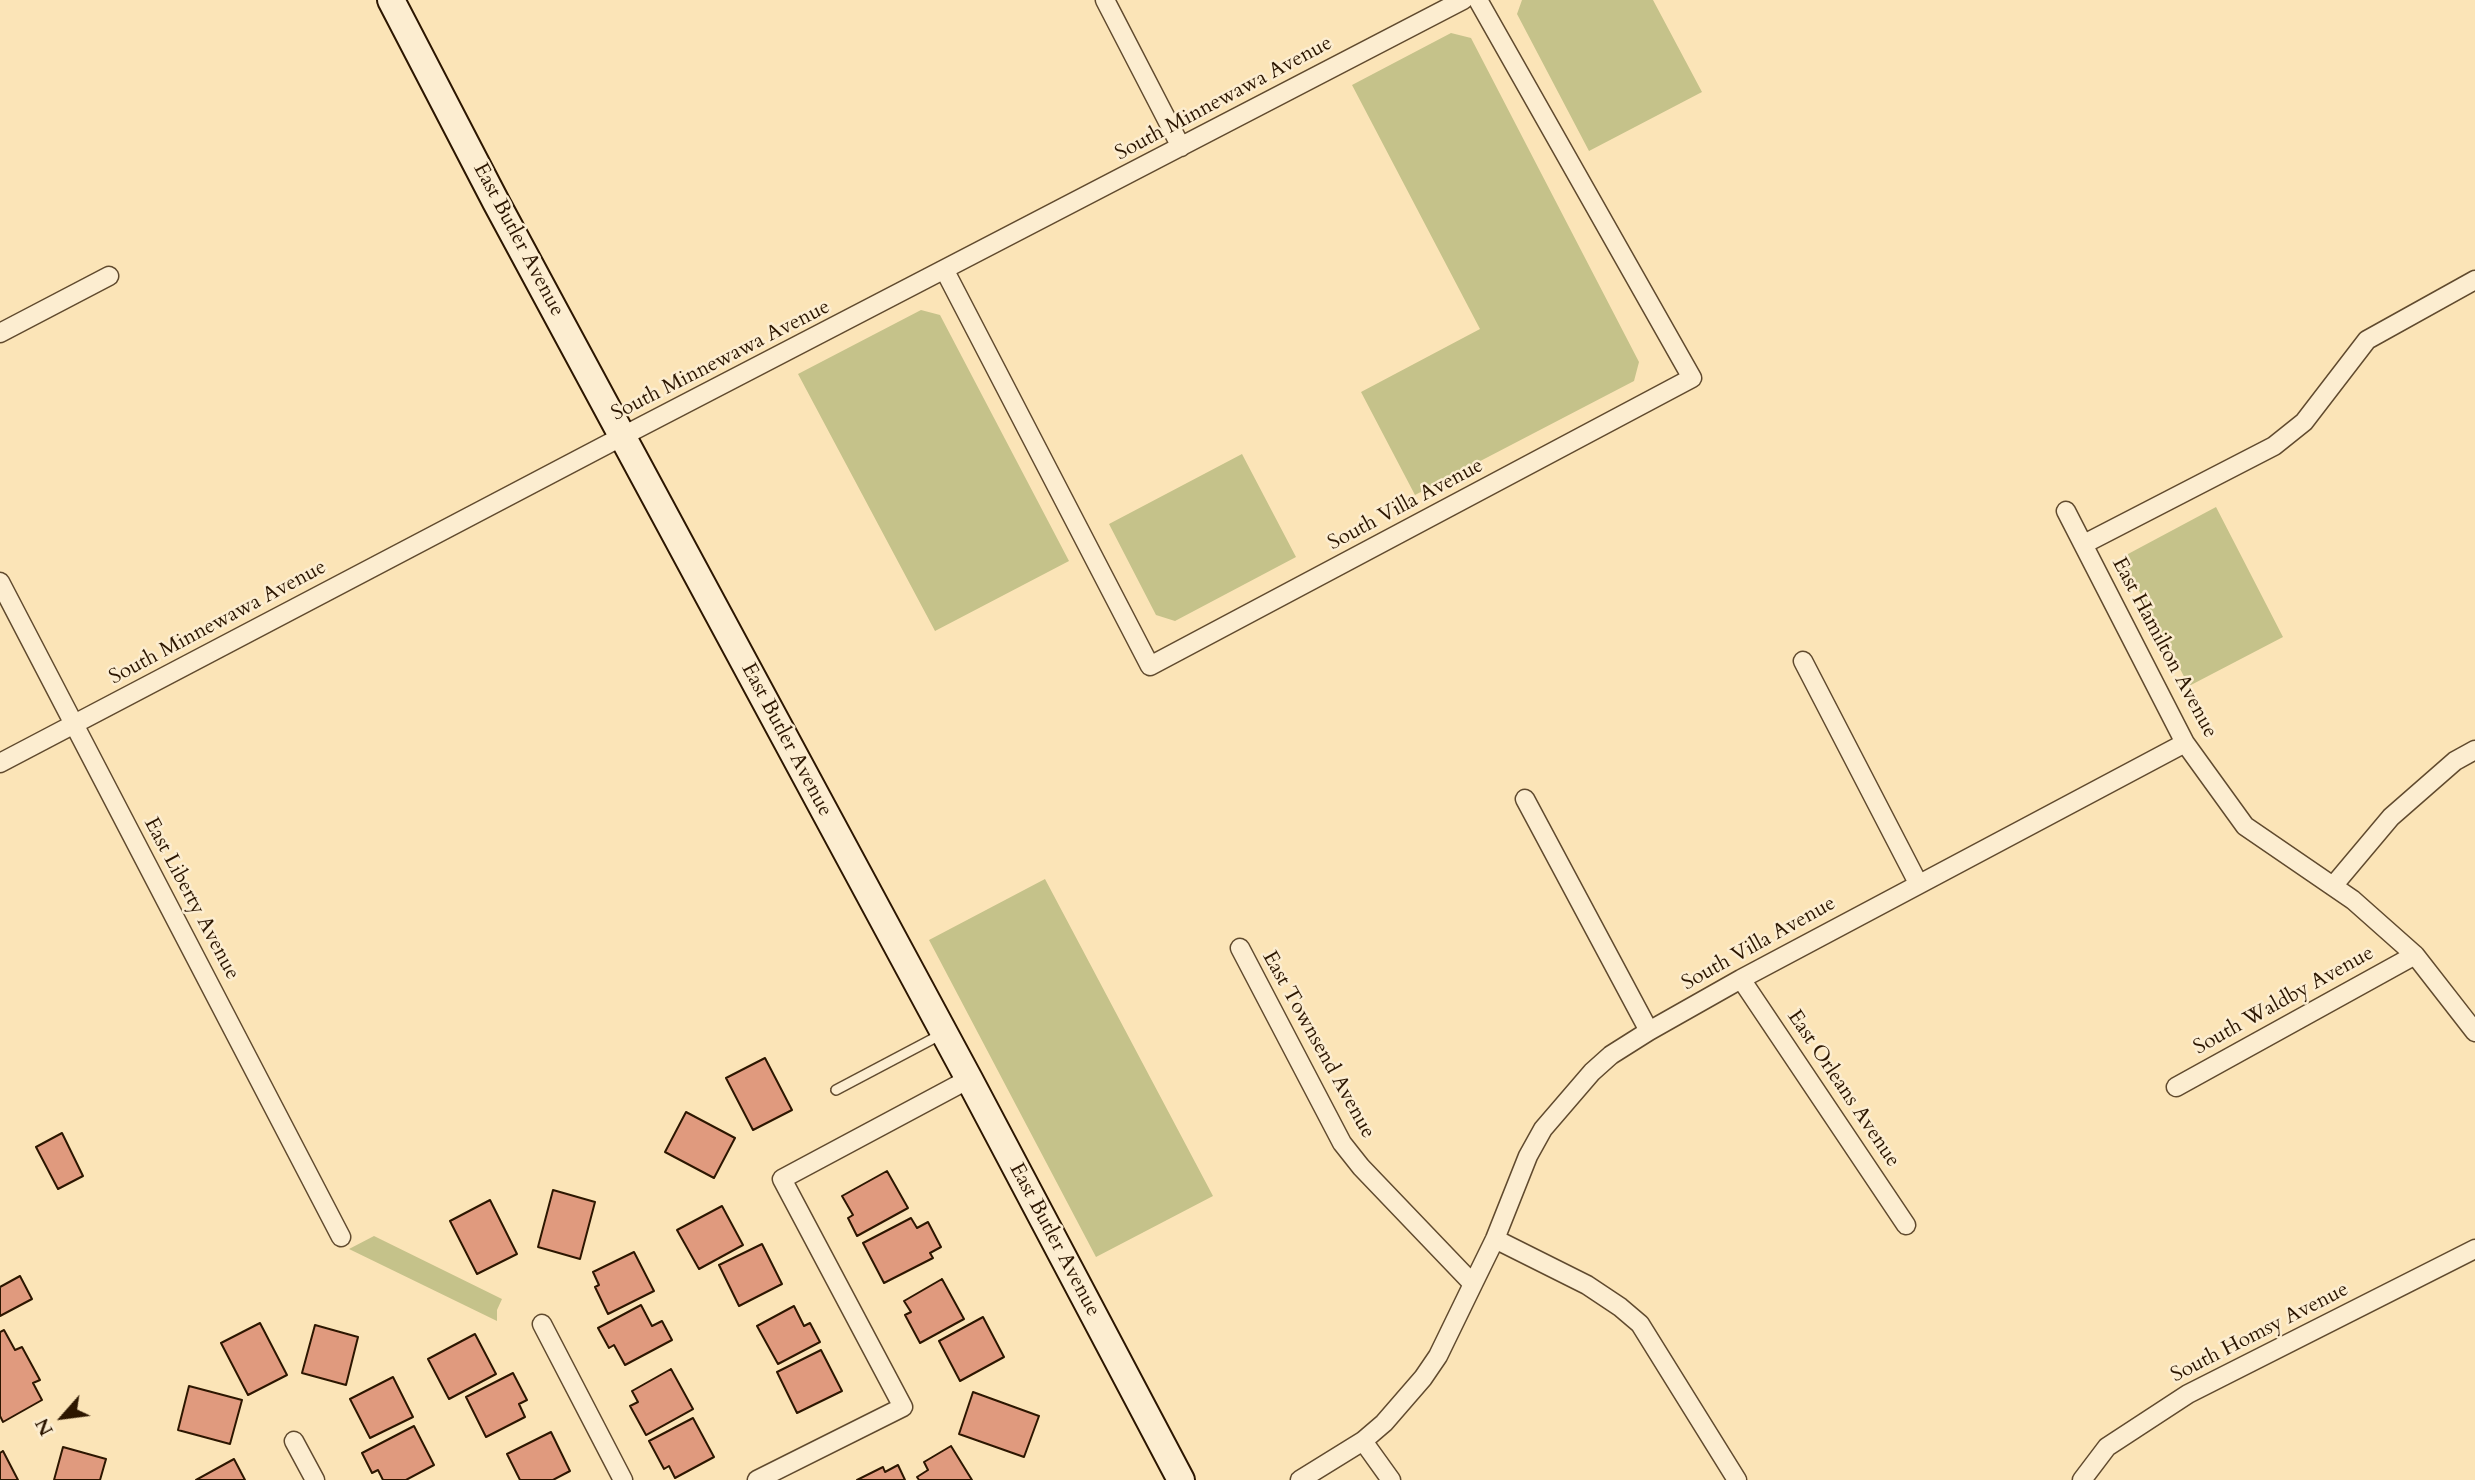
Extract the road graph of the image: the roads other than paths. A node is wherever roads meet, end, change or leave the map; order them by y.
1 (391, 0) edge
2 (1104, 0) edge
3 (1463, 0) edge
4 (1478, 0) edge
5 (1181, 147) junction
6 (945, 271) junction
7 (109, 276) dead end
8 (2475, 281) edge
9 (0, 333) edge
10 (623, 436) junction
11 (2066, 511) dead end
12 (2084, 544) junction
13 (0, 582) edge
14 (1803, 662) dead end
15 (74, 724) junction
16 (2185, 743) junction
17 (2475, 750) edge
18 (0, 763) edge
19 (1525, 799) dead end
20 (1918, 883) junction
21 (2333, 886) junction
22 (1240, 948) dead end
23 (2415, 955) junction
24 (1741, 979) junction
25 (1648, 1031) junction
26 (2475, 1032) edge
27 (944, 1033) junction
28 (969, 1079) junction
29 (2176, 1087) dead end
30 (836, 1090) dead end
31 (1906, 1225) dead end
32 (341, 1237) dead end
33 (1495, 1239) junction
34 (2475, 1249) edge
35 (1474, 1284) junction
36 (542, 1324) dead end
37 (294, 1441) dead end
38 (1363, 1441) junction
39 (315, 1480) edge
40 (624, 1480) edge
41 (757, 1480) edge
42 (1181, 1480) edge
43 (1300, 1480) edge
44 (1391, 1480) edge
45 (1737, 1480) edge
46 (2082, 1480) edge

1 - 10 street, East Butler Avenue
2 - 5 street
3 - 5 street, South Minnewawa Avenue
4 - 6 street, South Villa Avenue
5 - 6 street, South Minnewawa Avenue
6 - 10 street, South Minnewawa Avenue
7 - 9 street
8 - 12 street
10 - 15 street, South Minnewawa Avenue
10 - 27 street, East Butler Avenue
11 - 12 street, East Hamilton Avenue
12 - 16 street, East Hamilton Avenue
13 - 15 street, East Liberty Avenue
14 - 20 street
15 - 18 street, South Minnewawa Avenue
15 - 32 street, East Liberty Avenue
16 - 20 street, South Villa Avenue
16 - 21 street, East Hamilton Avenue
17 - 21 street
19 - 25 street
20 - 24 street, South Villa Avenue
21 - 23 street, East Hamilton Avenue
22 - 35 street, East Townsend Avenue
23 - 26 street, East Hamilton Avenue
23 - 29 street, South Waldby Avenue
24 - 25 street, South Villa Avenue
24 - 31 street, East Orleans Avenue
25 - 33 street, South Villa Avenue
27 - 28 street, East Butler Avenue
27 - 30 lane
28 - 41 street
28 - 42 street, East Butler Avenue
33 - 35 street, South Villa Avenue
33 - 45 street
34 - 46 street, South Homsy Avenue
35 - 38 street, South Villa Avenue
36 - 40 street
37 - 39 street
38 - 43 street, South Villa Avenue
38 - 44 street

